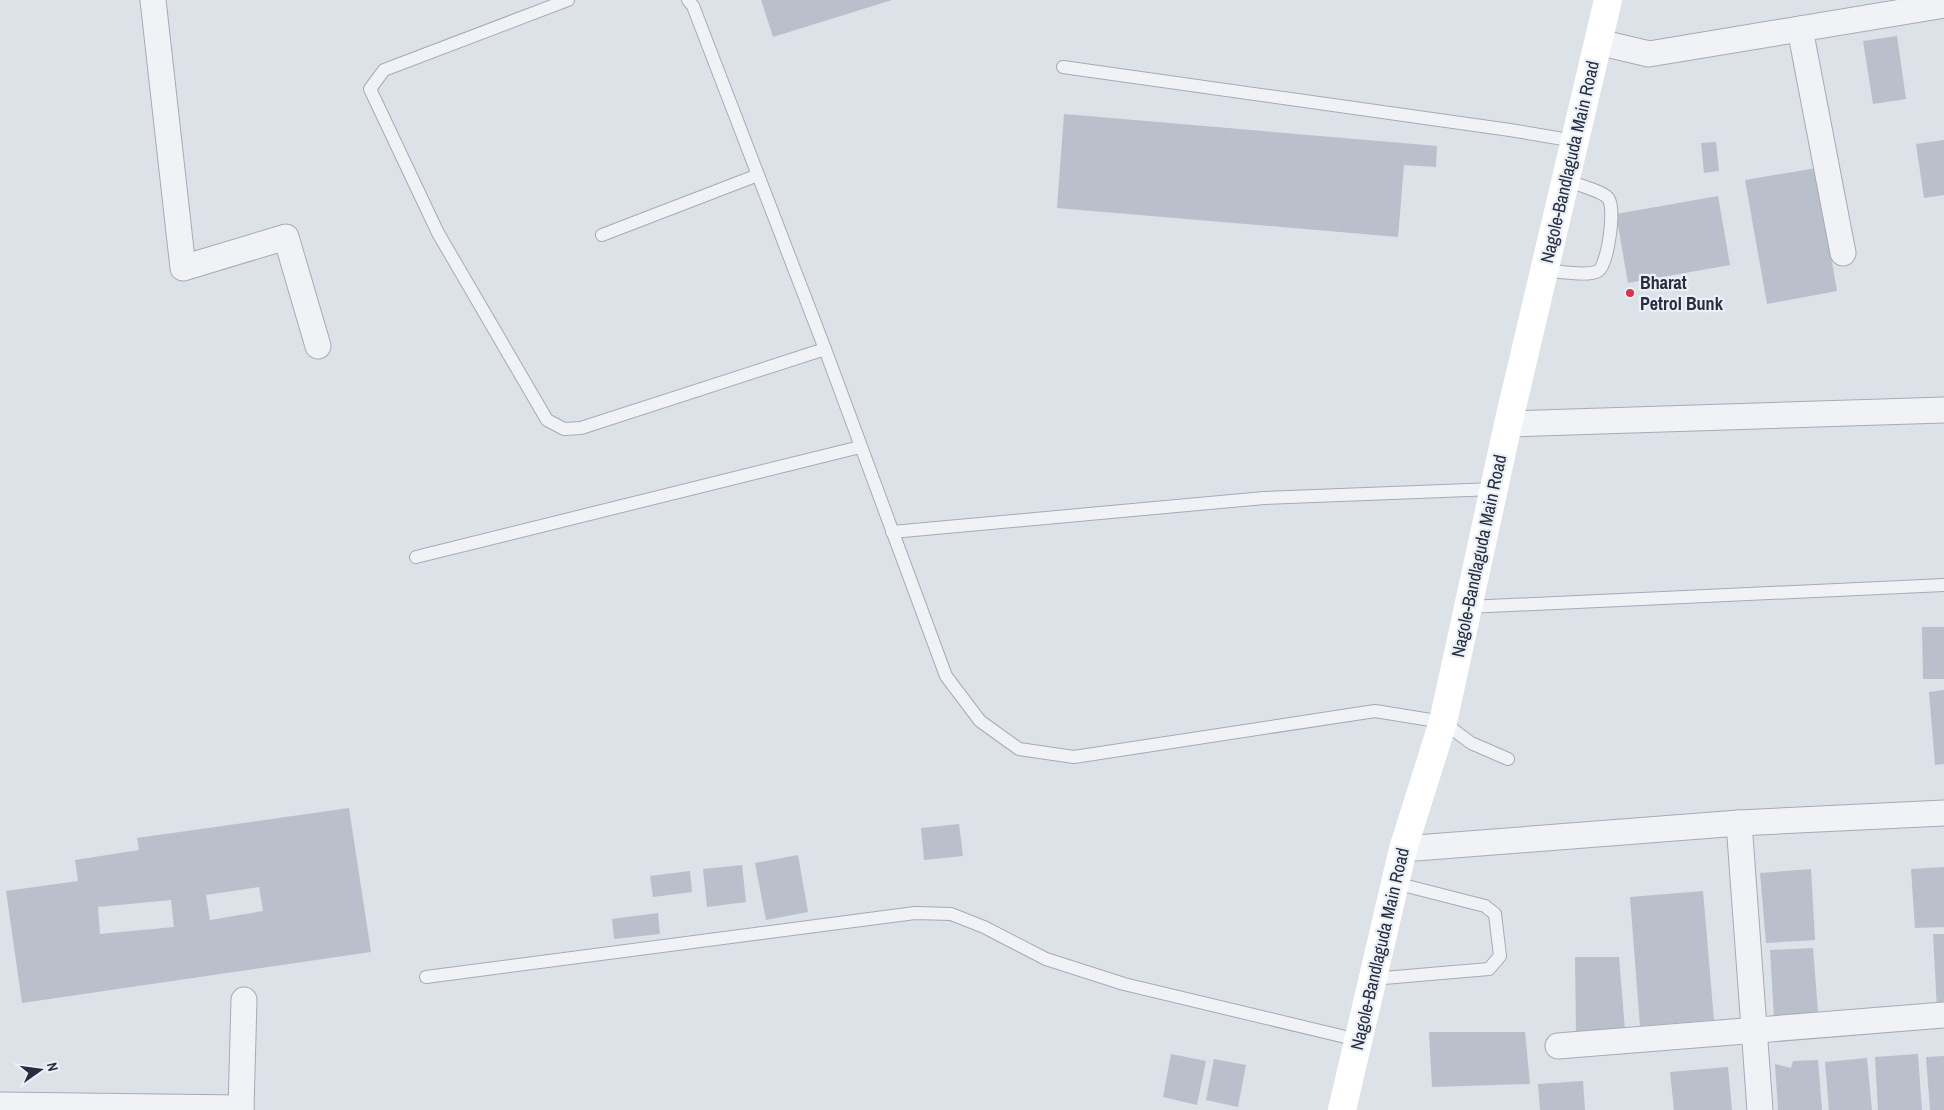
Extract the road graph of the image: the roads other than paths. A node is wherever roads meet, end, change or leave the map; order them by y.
1 (152, 0) edge
2 (568, 0) edge
3 (688, 0) edge
4 (1608, 0) edge
5 (1944, 5) edge
6 (1800, 29) junction
7 (1598, 42) junction
8 (1063, 67) dead end
9 (1575, 141) junction
10 (758, 175) junction
11 (1566, 180) junction
12 (602, 235) dead end
13 (1843, 253) dead end
14 (1544, 270) junction
15 (318, 346) dead end
16 (825, 349) junction
17 (1944, 410) edge
18 (1508, 424) junction
19 (860, 447) junction
20 (1494, 489) junction
21 (892, 532) junction
22 (416, 557) dead end
23 (1944, 585) edge
24 (1468, 607) junction
25 (1443, 722) junction
26 (1508, 759) dead end
27 (1944, 814) edge
28 (1739, 823) junction
29 (1403, 849) junction
30 (1395, 883) junction
31 (426, 977) dead end
32 (1372, 979) junction
33 (244, 1000) dead end
34 (1944, 1015) edge
35 (1754, 1031) junction
36 (1358, 1040) junction
37 (1558, 1046) dead end
38 (0, 1105) edge
39 (241, 1109) edge
40 (1342, 1110) edge
41 (1760, 1110) edge

1 - 15 street
2 - 16 lane
3 - 10 lane
4 - 7 street, Nagole-Bandlaguda Main Road
5 - 6 street
6 - 7 street
6 - 13 street
7 - 9 street, Nagole-Bandlaguda Main Road
8 - 9 lane
9 - 11 street, Nagole-Bandlaguda Main Road
10 - 12 lane
10 - 16 lane
11 - 14 street, Nagole-Bandlaguda Main Road
11 - 14 lane
14 - 18 street, Nagole-Bandlaguda Main Road
16 - 19 lane
17 - 18 street
18 - 20 street, Nagole-Bandlaguda Main Road
19 - 21 lane
19 - 22 lane
20 - 21 lane
20 - 24 street, Nagole-Bandlaguda Main Road
21 - 25 lane
23 - 24 lane
24 - 25 street, Nagole-Bandlaguda Main Road
25 - 26 lane
25 - 29 street, Nagole-Bandlaguda Main Road
27 - 28 street
28 - 29 street
28 - 35 street
29 - 30 street, Nagole-Bandlaguda Main Road
30 - 32 street, Nagole-Bandlaguda Main Road
30 - 32 lane
31 - 36 lane
32 - 36 street, Nagole-Bandlaguda Main Road
33 - 39 street
34 - 35 street
35 - 37 street
35 - 41 street
36 - 40 street, Nagole-Bandlaguda Main Road
38 - 39 street

